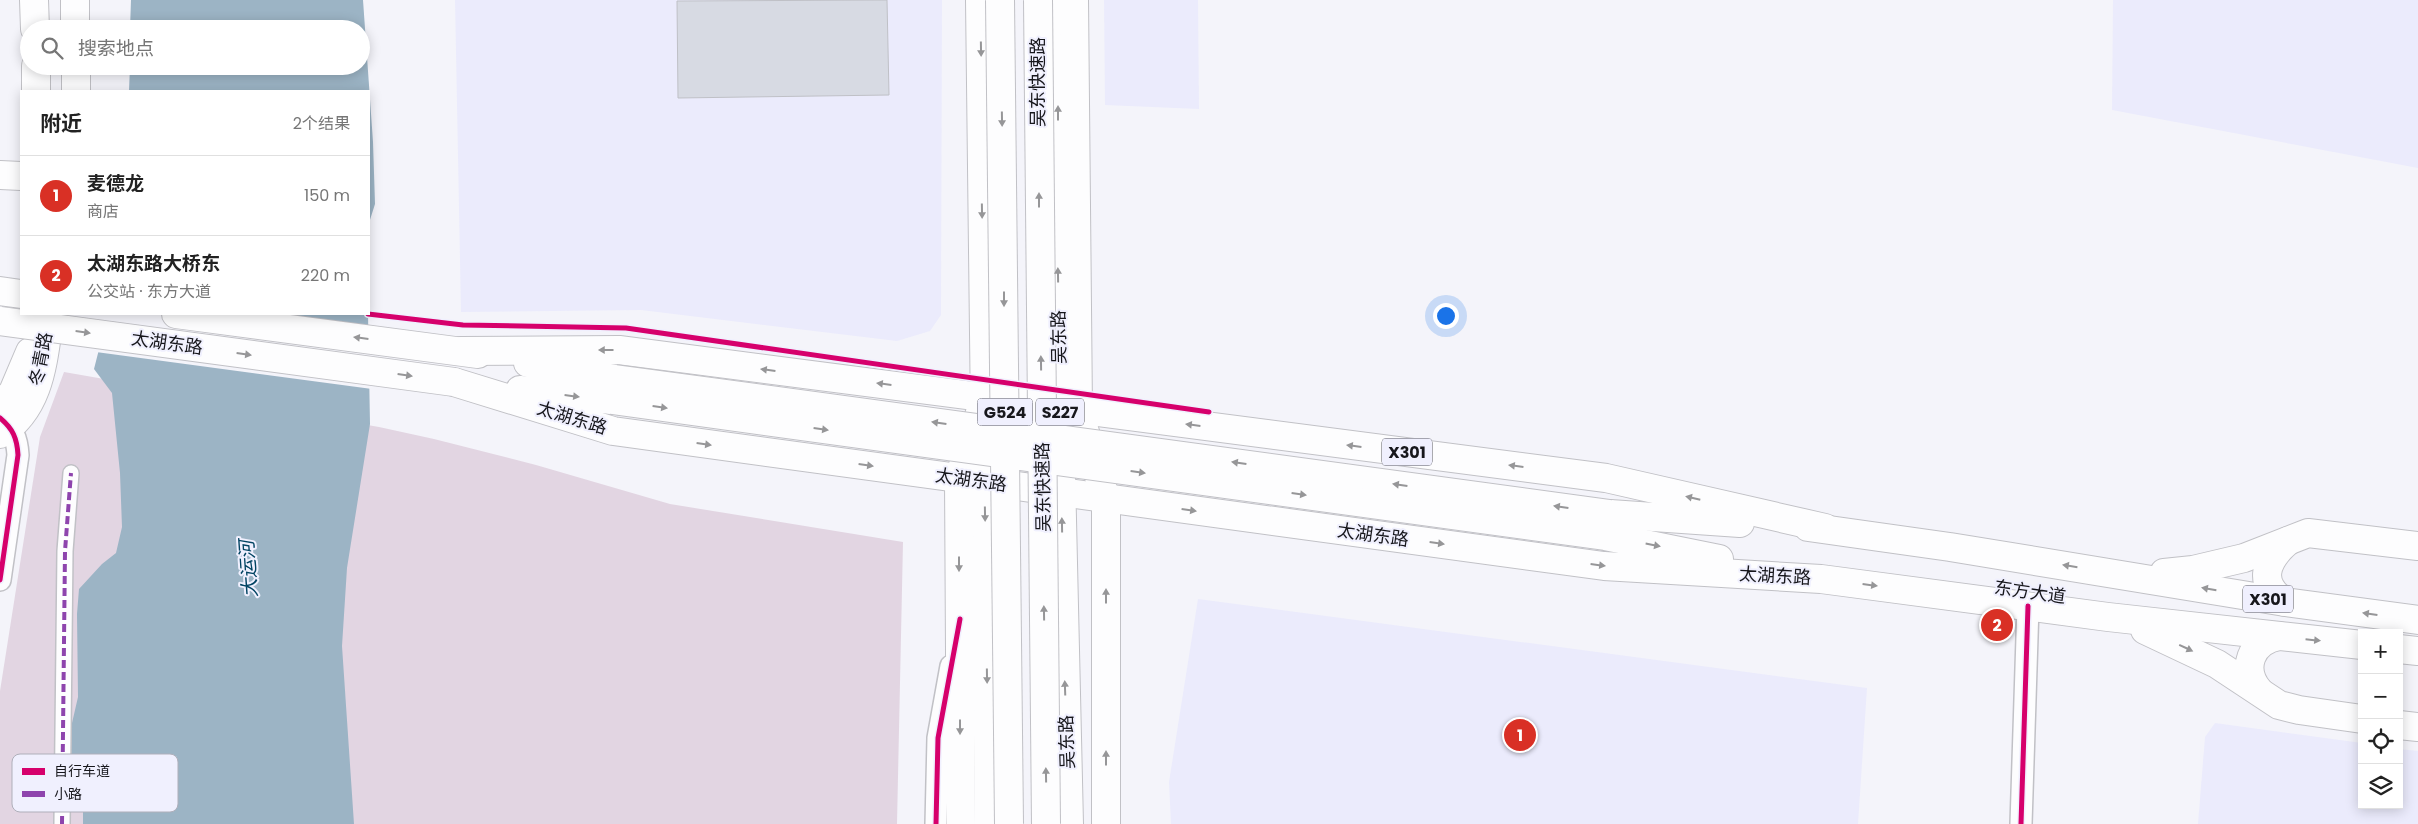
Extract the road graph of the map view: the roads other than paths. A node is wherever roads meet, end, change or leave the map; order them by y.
1 (34, 0) edge
2 (74, 0) edge
3 (980, 0) edge
4 (1000, 0) edge
5 (1038, 0) edge
6 (1057, 0) edge
7 (1074, 0) edge
8 (35, 20) edge
9 (75, 20) edge
10 (36, 75) edge
11 (76, 75) edge
12 (36, 90) edge
13 (76, 90) edge
14 (0, 164) edge
15 (20, 164) edge
16 (0, 175) edge
17 (20, 176) edge
18 (0, 291) edge
19 (20, 294) edge
20 (37, 315) edge
21 (50, 315) edge
22 (184, 315) edge
23 (0, 321) edge
24 (461, 351) junction
25 (454, 382) junction
26 (985, 397) junction
27 (1069, 409) junction
28 (3, 421) edge
29 (71, 473) dead end
30 (972, 480) junction
31 (1061, 492) junction
32 (1106, 499) junction
33 (1607, 525) junction
34 (1825, 528) junction
35 (2288, 541) junction
36 (2418, 546) edge
37 (2118, 573) junction
38 (1821, 579) junction
39 (0, 580) edge
40 (2285, 602) junction
41 (2028, 606) junction
42 (2108, 617) junction
43 (960, 619) junction
44 (2418, 620) edge
45 (2279, 636) junction
46 (2358, 645) edge
47 (2403, 650) edge
48 (2418, 652) edge
49 (2259, 691) junction
50 (2358, 718) edge
51 (2403, 725) edge
52 (2418, 727) edge
53 (63, 754) edge
54 (1106, 815) edge
55 (936, 824) edge
56 (961, 824) edge
57 (989, 824) edge
58 (1009, 824) edge
59 (1046, 824) edge
60 (1069, 824) edge
61 (2021, 824) edge

1 - 8 main road
2 - 9 main road
3 -> 26 main road
4 -> 58 main road, 吴东快速路 / G524, bridge
59 -> 5 main road, 吴东快速路 / G524, bridge
27 -> 6 main road, 吴东路 / S227
7 - 27 main road
10 - 12 main road
11 - 13 main road
14 - 15 main road
16 - 17 main road
18 - 19 main road
20 - 28 main road
21 - 28 main road, 冬青路
24 -> 22 main road, 太湖东路
23 -> 25 main road, 太湖东路, bridge
26 -> 24 main road, 太湖东路
33 -> 24 main road, 太湖东路, bridge
25 -> 30 main road, 太湖东路
25 -> 33 main road, 太湖东路, bridge
26 - 27 main road, 太湖东路 / X301
26 - 30 main road
27 - 31 main road, 吴东路 / S227
27 - 32 main road
34 -> 27 main road, 太湖东路 / X301
28 - 39 street
29 - 53 street
30 - 31 main road, 太湖东路 / X301
30 -> 43 main road
30 -> 57 main road
31 - 32 main road, 太湖东路 / X301
60 -> 31 main road, 吴东路 / S227
32 -> 38 main road, 太湖东路 / X301
54 -> 32 main road
33 - 34 main road, 太湖东路
33 -> 38 main road, 太湖东路
37 -> 34 main road, 东方大道 / X301
35 - 36 main road
35 - 37 main road
35 - 40 main road
40 -> 37 main road, 东方大道 / X301
38 -> 41 main road, 东方大道 / X301
44 -> 40 main road, 东方大道 / X301
41 - 42 main road, 东方大道 / X301
41 - 61 street
42 - 45 main road, 东方大道 / X301
42 -> 49 main road
43 - 55 street
43 -> 56 main road
45 -> 46 main road, 东方大道 / X301
45 - 49 main road
47 - 48 main road
49 - 50 main road
51 - 52 main road

